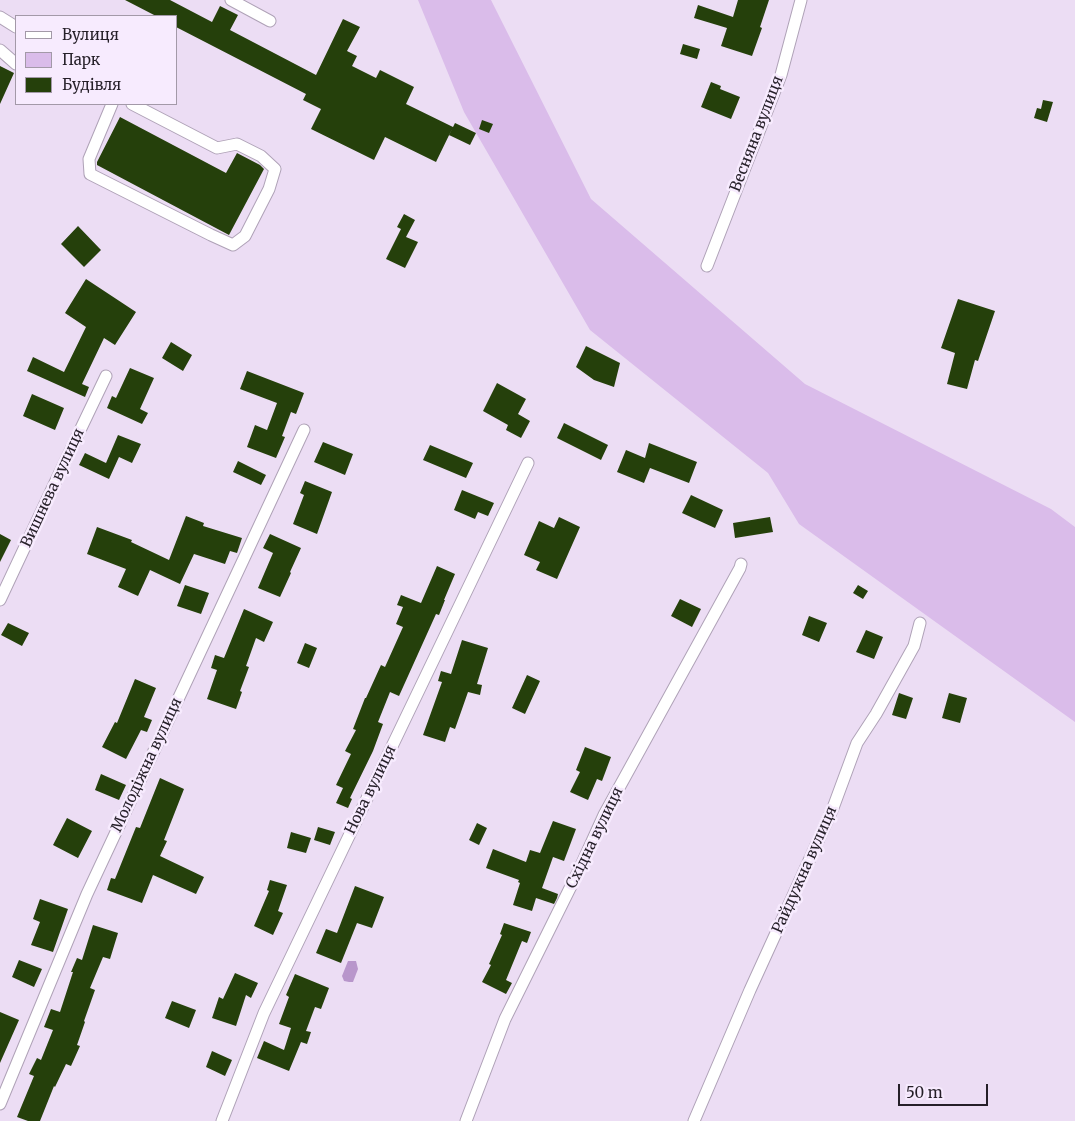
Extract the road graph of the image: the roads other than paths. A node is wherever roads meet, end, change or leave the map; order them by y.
1 (231, 0) edge
2 (801, 0) edge
3 (0, 18) edge
4 (270, 21) dead end
5 (15, 26) edge
6 (0, 50) edge
7 (15, 63) edge
8 (112, 105) edge
9 (134, 105) edge
10 (706, 266) dead end
11 (106, 376) dead end
12 (304, 430) dead end
13 (528, 463) dead end
14 (741, 564) dead end
15 (0, 600) edge
16 (920, 623) dead end
17 (0, 1104) edge
18 (222, 1121) edge
19 (466, 1121) edge
20 (694, 1121) edge

1 - 4 street
2 - 10 street, Весняна вулиця
3 - 5 street
6 - 7 street
8 - 9 street
11 - 15 street, Вишнева вулиця
12 - 17 street, Молодіжна вулиця
13 - 18 street, Нова вулиця
14 - 19 street, Східна вулиця
16 - 20 street, Райдужна вулиця

